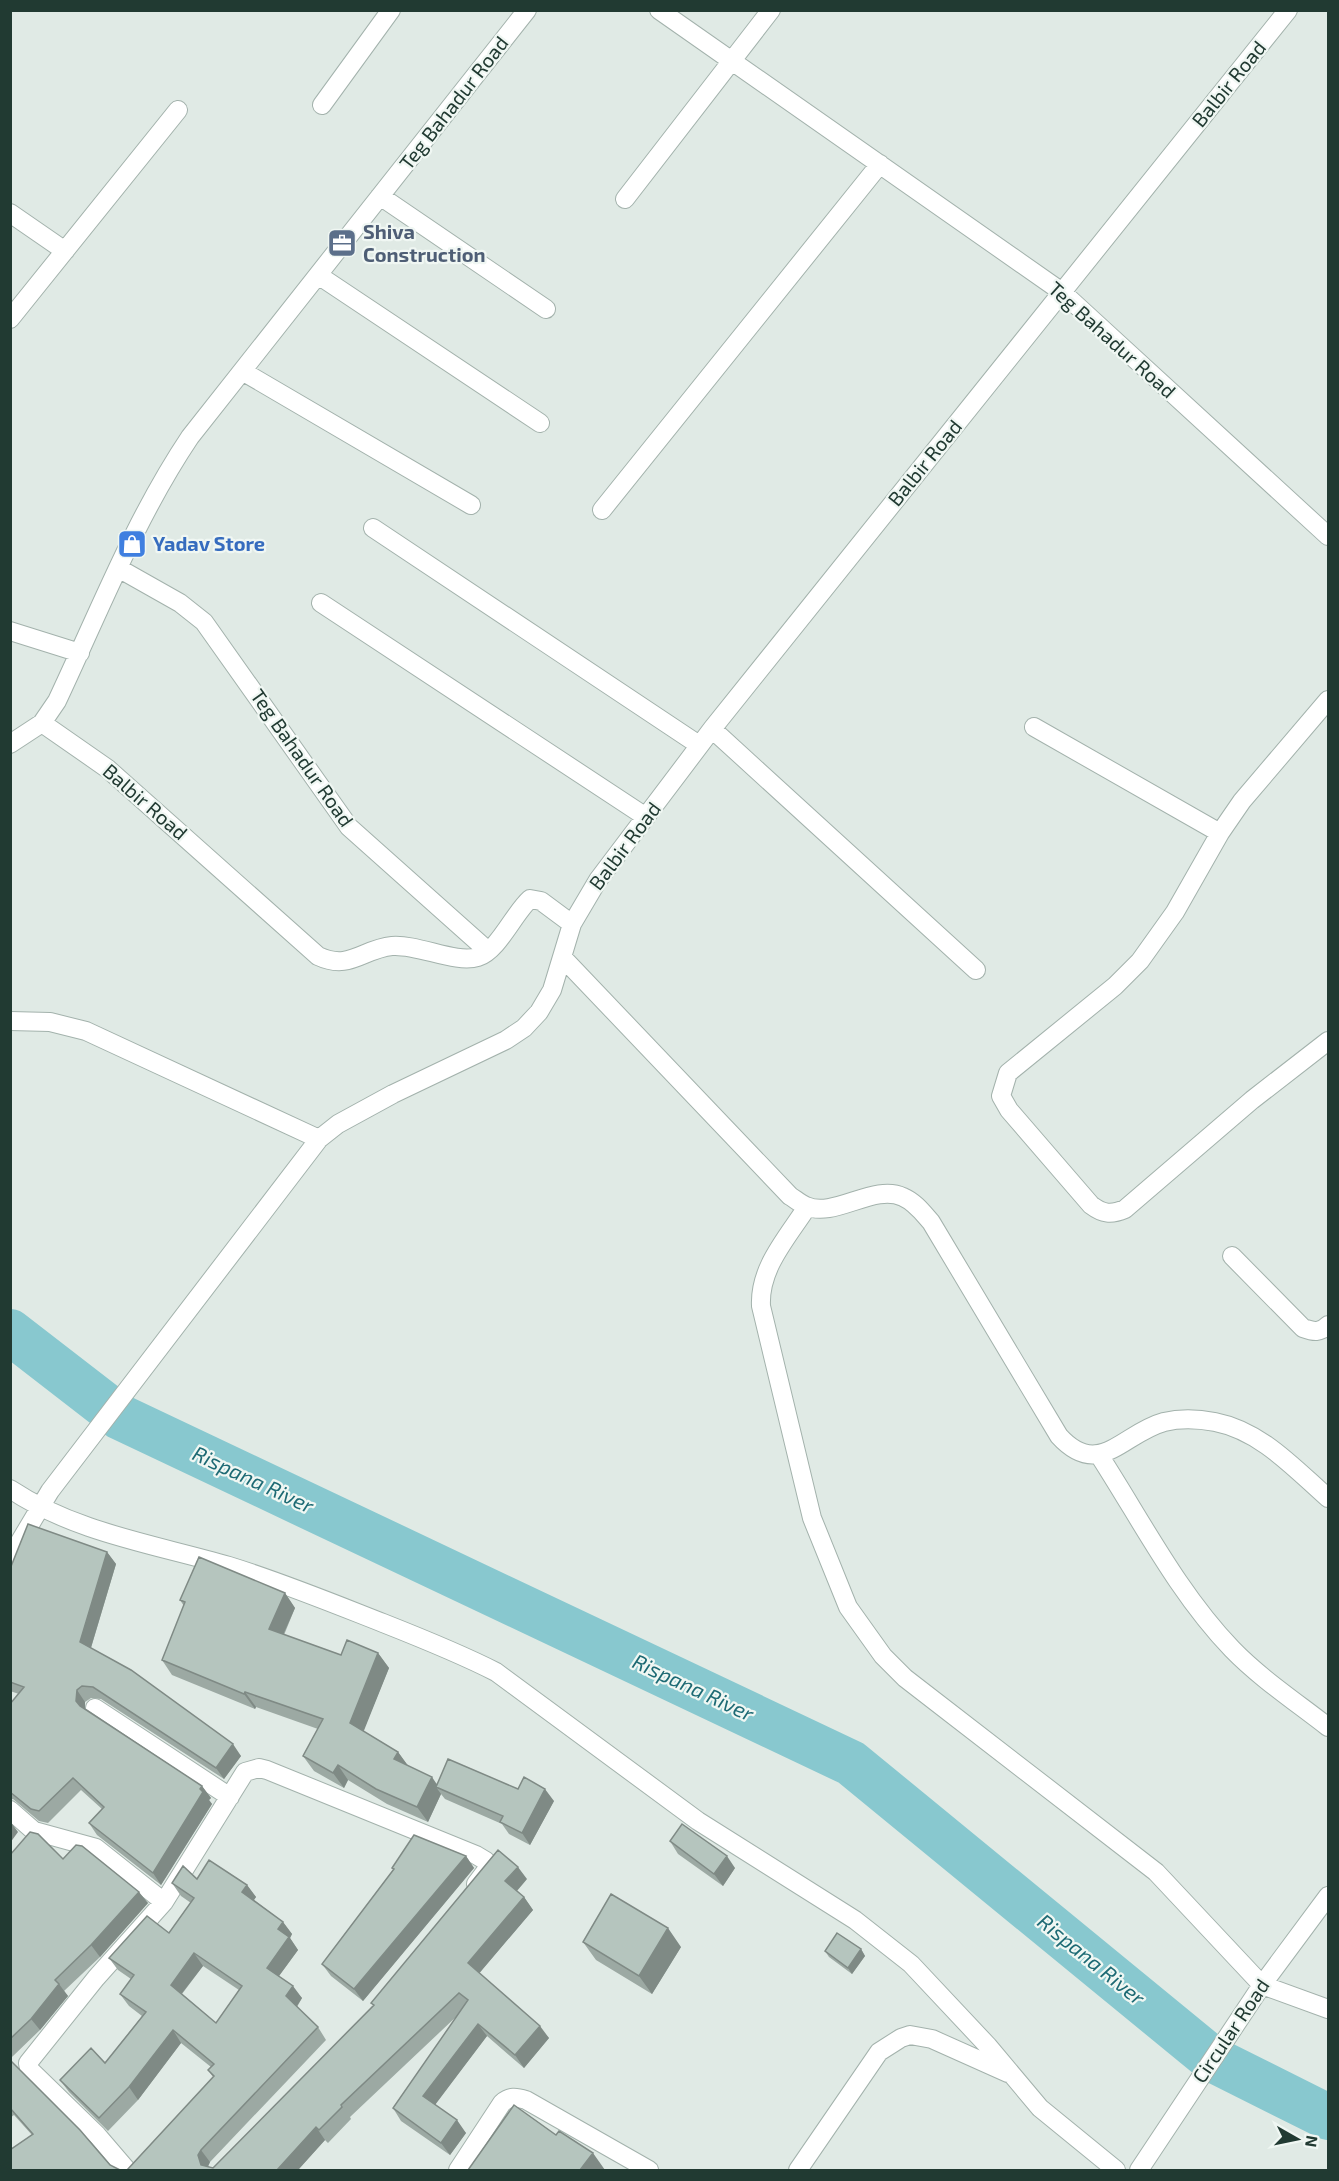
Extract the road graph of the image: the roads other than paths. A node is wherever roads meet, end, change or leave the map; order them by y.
1 (391, 10) edge
2 (527, 10) edge
3 (659, 10) edge
4 (771, 10) edge
5 (1288, 10) edge
6 (732, 60) junction
7 (322, 105) dead end
8 (178, 110) dead end
9 (880, 164) junction
10 (380, 196) junction
11 (625, 199) dead end
12 (10, 213) edge
13 (65, 250) junction
14 (318, 275) junction
15 (1062, 291) junction
16 (546, 309) dead end
17 (10, 319) edge
18 (242, 371) junction
19 (540, 423) dead end
20 (471, 505) dead end
21 (602, 510) dead end
22 (373, 528) dead end
23 (1329, 536) edge
24 (118, 568) junction
25 (321, 603) dead end
26 (10, 631) edge
27 (80, 653) junction
28 (1329, 699) edge
29 (42, 723) junction
30 (1034, 727) dead end
31 (712, 729) junction
32 (10, 744) edge
33 (699, 745) junction
34 (646, 817) junction
35 (1220, 833) junction
36 (572, 924) junction
37 (488, 951) junction
38 (563, 958) junction
39 (976, 970) dead end
40 (10, 1021) edge
41 (1329, 1041) edge
42 (319, 1139) junction
43 (807, 1208) junction
44 (1232, 1256) dead end
45 (1329, 1325) edge
46 (1099, 1455) junction
47 (10, 1489) edge
48 (1329, 1498) edge
49 (38, 1508) junction
50 (10, 1558) edge
51 (96, 1708) dead end
52 (1329, 1727) edge
53 (230, 1797) junction
54 (10, 1810) edge
55 (34, 1831) junction
56 (22, 1847) edge
57 (1329, 1896) edge
58 (463, 1899) edge
59 (164, 1902) junction
60 (1262, 1985) junction
61 (1329, 2009) edge
62 (1012, 2075) junction
63 (127, 2170) edge
64 (458, 2170) edge
65 (649, 2170) edge
66 (798, 2170) edge
67 (1116, 2170) edge
68 (1139, 2170) edge

1 - 7 street
2 - 10 street, Teg Bahadur Road
3 - 6 street, Teg Bahadur Road
4 - 6 street
5 - 15 street, Balbir Road
6 - 9 street, Teg Bahadur Road
6 - 11 street
8 - 13 street
9 - 15 street, Teg Bahadur Road
9 - 21 street
10 - 14 street, Teg Bahadur Road
10 - 16 street
12 - 13 street
13 - 17 street
14 - 18 street, Teg Bahadur Road
14 - 19 street
15 - 23 street, Teg Bahadur Road
15 - 31 street, Balbir Road
18 - 20 street
18 - 24 street, Teg Bahadur Road
22 - 33 street
24 - 27 street, Teg Bahadur Road
24 - 37 street, Teg Bahadur Road
25 - 34 street
26 - 27 street
27 - 29 street, Teg Bahadur Road
28 - 35 street
29 - 32 street, Teg Bahadur Road
29 - 37 street, Balbir Road
30 - 35 street
31 - 33 street, Balbir Road
31 - 39 street
33 - 34 street, Balbir Road
34 - 36 street, Balbir Road
35 - 41 street
36 - 37 street
36 - 38 street, Balbir Road
38 - 42 street, Balbir Road
38 - 43 street
40 - 42 street
42 - 49 street, Balbir Road
43 - 46 street
43 - 60 street
44 - 45 street
46 - 48 street
46 - 52 street
47 - 49 street
49 - 50 street, Balbir Road
49 - 62 street
51 - 53 street
53 - 58 street
53 - 59 street
54 - 55 street
55 - 56 street
55 - 59 street
57 - 60 street, Circular Road
59 - 63 street
60 - 61 street
60 - 68 street, Circular Road
62 - 66 street
62 - 67 street
64 - 65 street

